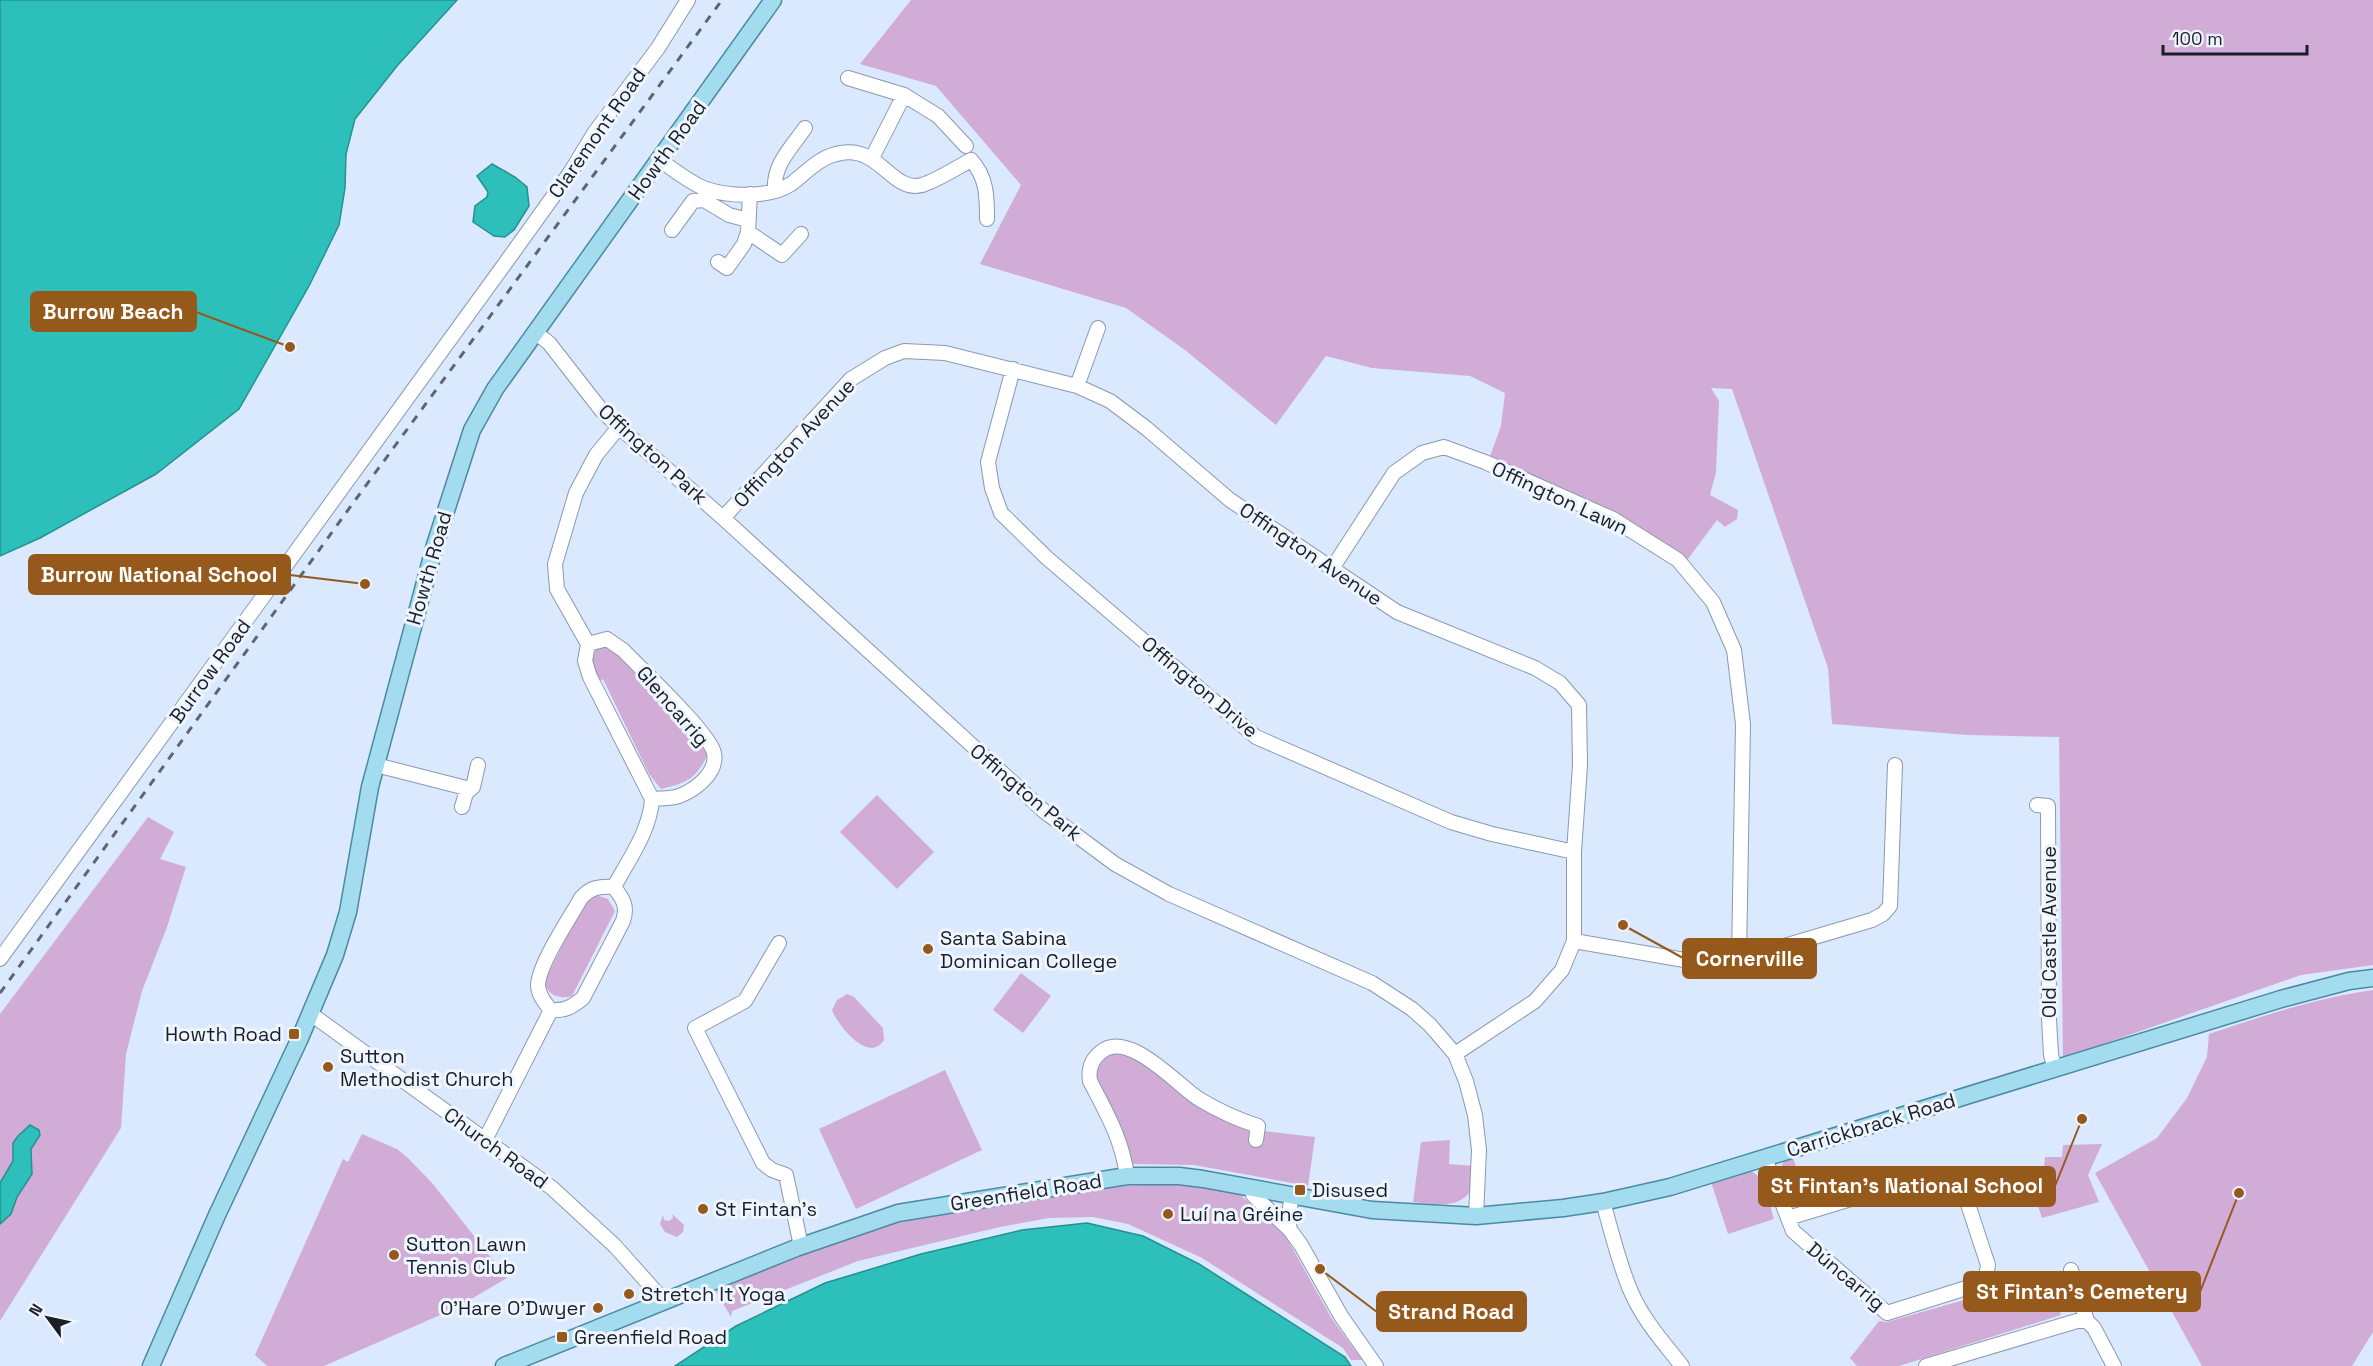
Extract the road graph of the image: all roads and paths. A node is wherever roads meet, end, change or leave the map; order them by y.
1 (688, 0) edge
2 (773, 0) edge
3 (848, 78) dead end
4 (904, 95) junction
5 (805, 128) dead end
6 (966, 146) dead end
7 (872, 158) junction
8 (660, 160) junction
9 (775, 190) junction
10 (750, 194) junction
11 (987, 219) dead end
12 (748, 226) junction
13 (672, 230) dead end
14 (801, 234) dead end
15 (718, 262) dead end
16 (504, 265) joint
17 (1098, 328) dead end
18 (536, 333) junction
19 (1013, 369) junction
20 (1077, 386) junction
21 (619, 428) junction
22 (723, 518) junction
23 (1333, 567) junction
24 (588, 644) junction
25 (376, 765) junction
26 (478, 765) dead end
27 (1895, 765) dead end
28 (470, 789) junction
29 (651, 799) junction
30 (2037, 805) dead end
31 (462, 807) dead end
32 (1574, 852) junction
33 (614, 887) junction
34 (1574, 942) junction
35 (779, 943) dead end
36 (1739, 958) junction
37 (0, 959) edge
38 (2373, 978) edge
39 (551, 1010) junction
40 (311, 1014) junction
41 (1455, 1054) junction
42 (2055, 1069) junction
43 (485, 1140) junction
44 (1256, 1140) dead end
45 (1765, 1158) junction
46 (1127, 1176) junction
47 (1253, 1188) junction
48 (1292, 1196) junction
49 (1603, 1202) junction
50 (1476, 1216) junction
51 (1788, 1218) junction
52 (1290, 1230) junction
53 (801, 1246) junction
54 (2071, 1270) dead end
55 (664, 1301) junction
56 (2087, 1320) junction
57 (151, 1366) edge
58 (504, 1366) edge
59 (1376, 1366) edge
60 (1682, 1366) edge
61 (1926, 1366) edge
62 (2114, 1366) edge

1 - 16 street, Claremont Road
2 - 8 main road, Howth Road
3 - 4 street
4 - 6 street
4 - 7 street
5 - 9 street
7 - 9 street
7 - 11 street
8 - 10 street
8 - 18 main road, Howth Road
9 - 10 street
10 - 12 street
12 - 13 street
12 - 14 street
12 - 15 street
16 - 37 street, Burrow Road
17 - 20 street
18 - 21 street, Offington Park
18 - 25 main road, Howth Road
19 - 20 street, Offington Avenue
19 - 22 street, Offington Avenue
19 - 32 street, Offington Drive
20 - 23 street, Offington Avenue
21 - 22 street, Offington Park
21 - 24 street
22 - 41 street, Offington Park
23 - 32 street, Offington Avenue
23 - 36 street, Offington Lawn
24 - 29 street
24 - 29 street, Glencarrig
25 - 28 street
25 - 40 main road, Howth Road
26 - 28 street
27 - 36 street
28 - 31 street
29 - 33 street
30 - 42 street, Old Castle Avenue
32 - 34 street, Offington Avenue
33 - 39 street
33 - 39 street
34 - 36 street
34 - 41 street, Offington Avenue
35 - 53 street
38 - 42 main road, Carrickbrack Road
39 - 43 street
40 - 43 street, Church Road
40 - 57 main road, Howth Road
41 - 50 street, Offington Park
42 - 45 main road, Carrickbrack Road
43 - 55 street, Church Road
44 - 46 street
45 - 49 main road, Carrickbrack Road
45 - 51 street, Dúncarrig
46 - 47 main road, Greenfield Road
46 - 53 main road, Greenfield Road
47 - 48 main road, Carrickbrack Road
47 - 52 street
48 - 50 main road, Carrickbrack Road
48 - 52 street
49 - 50 main road, Carrickbrack Road
49 - 60 street
51 - 51 street, Dúncarrig
52 - 59 street
53 - 55 main road, Greenfield Road
54 - 56 street
55 - 58 main road, Greenfield Road
56 - 61 street
56 - 62 street

